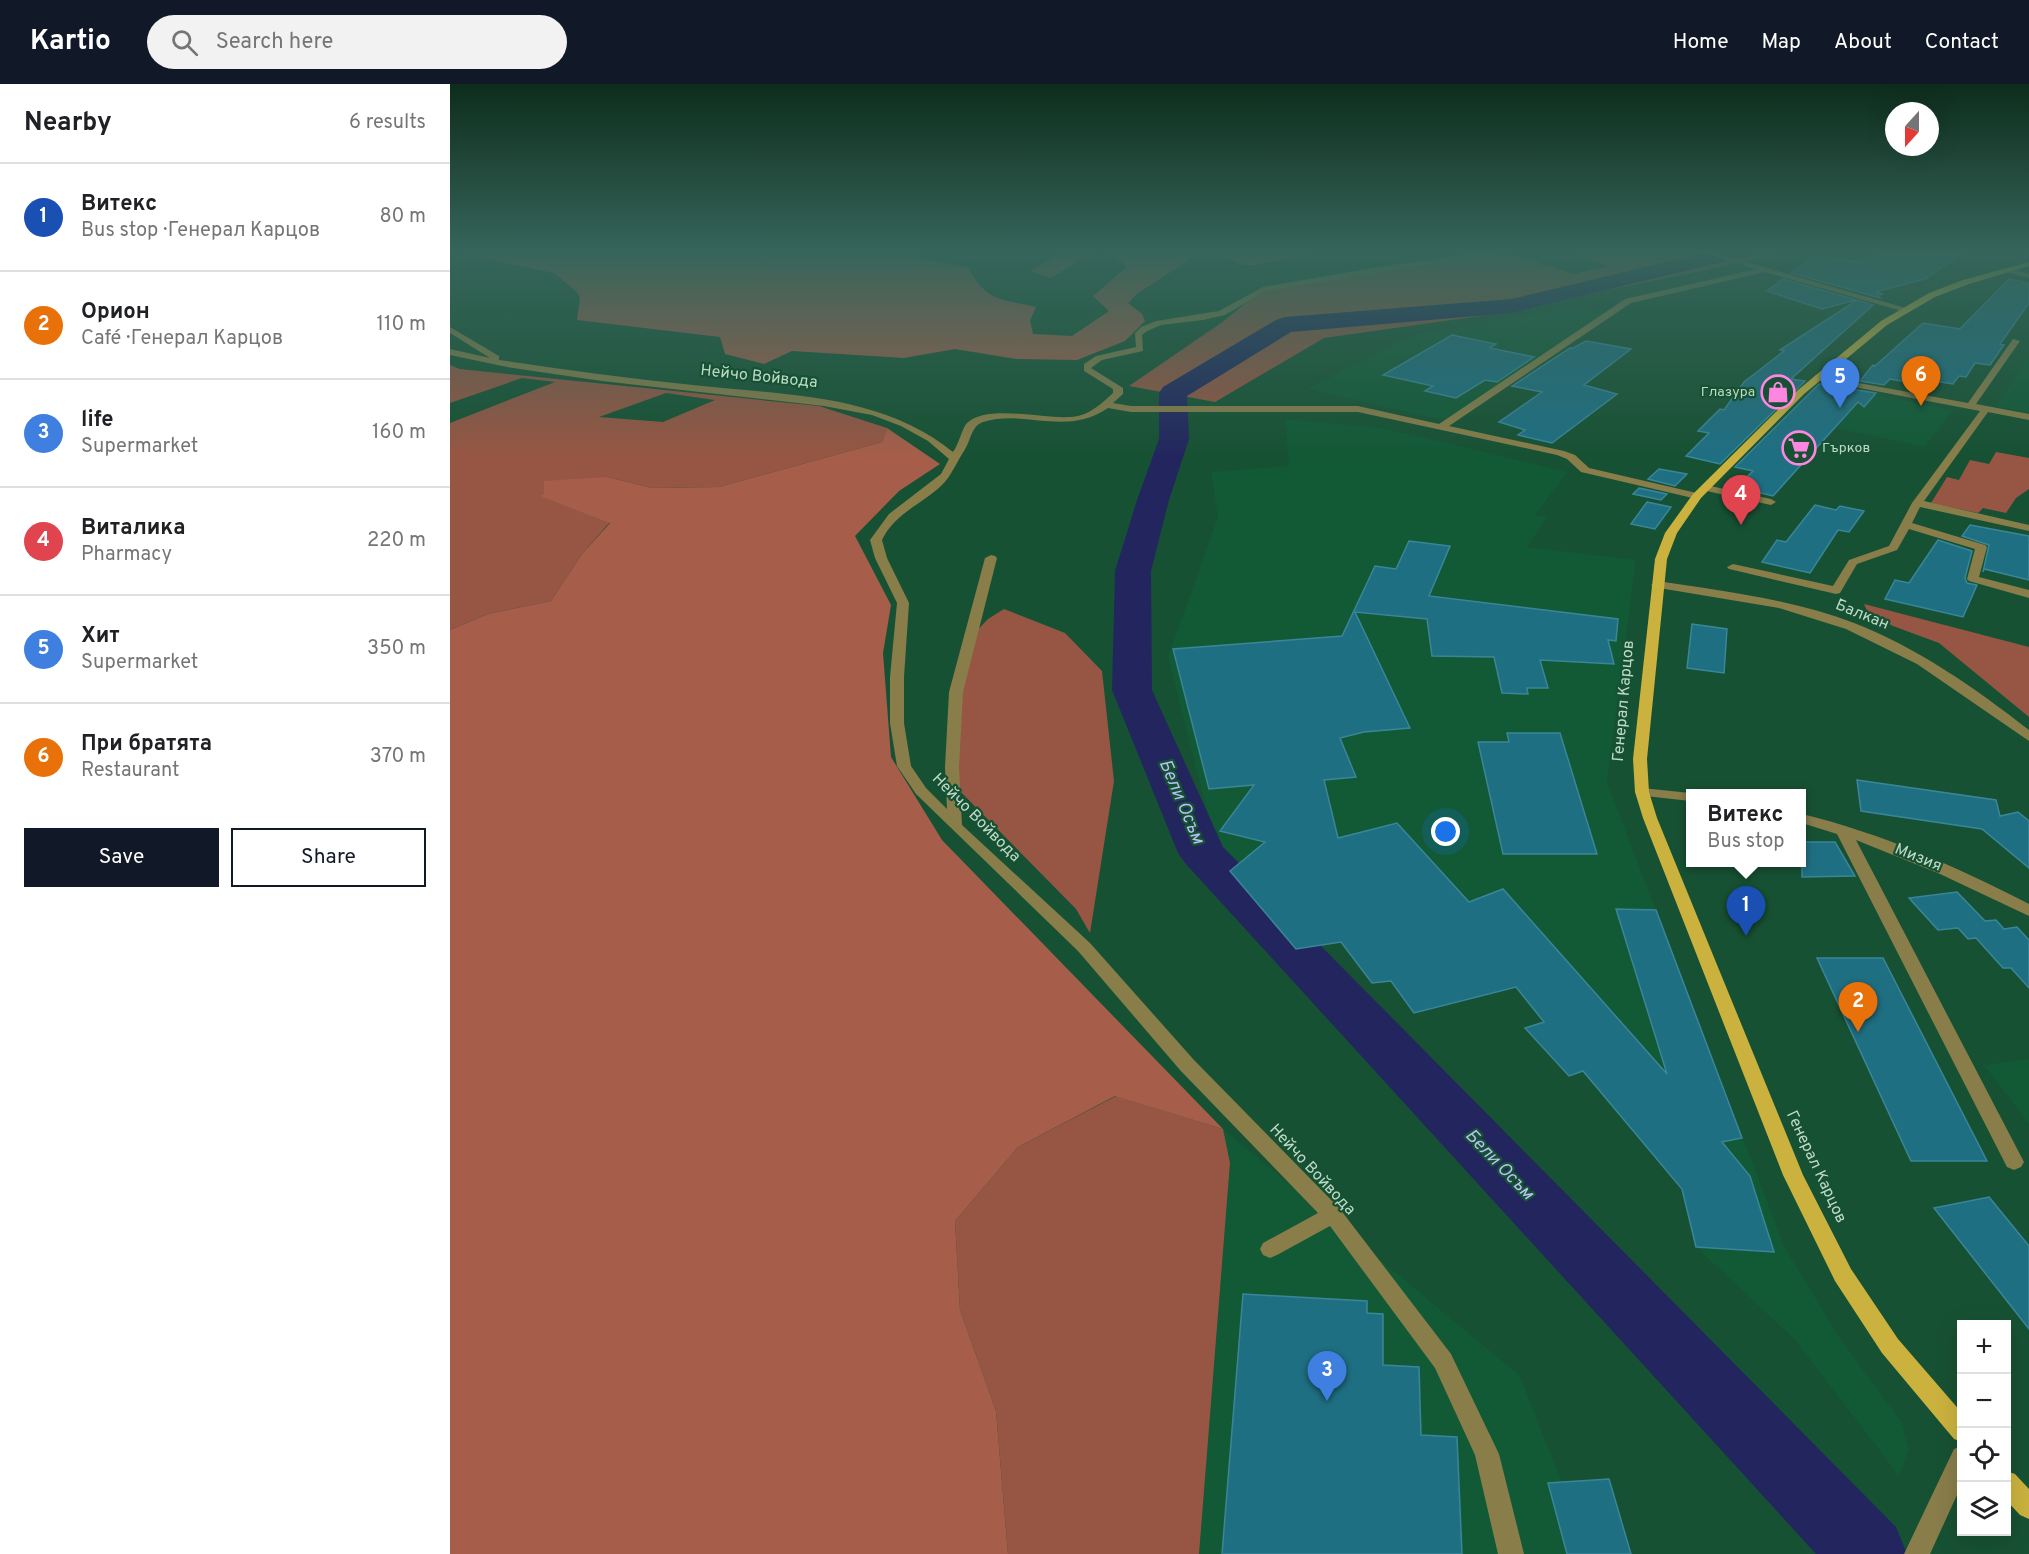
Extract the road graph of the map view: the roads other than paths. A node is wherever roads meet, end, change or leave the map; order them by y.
1 (1199, 319) edge
2 (1603, 319) edge
3 (1893, 319) edge
4 (450, 329) edge
5 (2016, 341) dead end
6 (450, 352) edge
7 (507, 364) junction
8 (1818, 377) junction
9 (1106, 405) junction
10 (1970, 406) junction
11 (1986, 409) junction
12 (2029, 417) edge
13 (1442, 427) junction
14 (954, 458) junction
15 (1702, 492) junction
16 (1771, 501) dead end
17 (1917, 503) junction
18 (1906, 525) junction
19 (2029, 528) edge
20 (991, 558) dead end
21 (1733, 567) dead end
22 (1657, 585) junction
23 (2029, 594) edge
24 (2029, 737) edge
25 (1642, 792) junction
26 (1686, 797) edge
27 (1806, 819) edge
28 (955, 826) junction
29 (1843, 830) junction
30 (2029, 911) edge
31 (2014, 1162) dead end
32 (1332, 1215) junction
33 (1270, 1249) dead end
34 (1959, 1428) edge
35 (1957, 1468) edge
36 (2011, 1487) edge
37 (2029, 1507) edge
38 (1511, 1554) edge
39 (1917, 1554) edge

1 - 9 street
2 - 13 street
3 - 8 main road, Генерал Карцов
4 - 7 street
5 - 10 street
6 - 7 street, Нейчо Войвода
7 - 14 street, Нейчо Войвода
8 - 10 street
8 - 15 main road, Генерал Карцов
9 - 13 street
9 - 14 street
10 - 11 street
11 - 12 street
11 - 17 street
13 - 15 street
14 - 28 street, Нейчо Войвода
15 - 16 street
15 - 22 main road, Генерал Карцов
17 - 18 street
17 - 19 street
18 - 21 street
18 - 23 street
20 - 28 street
22 - 24 street, Балкан
22 - 25 main road, Генерал Карцов
25 - 26 street
25 - 34 main road, Генерал Карцов
27 - 29 street, Мизия
28 - 32 street, Нейчо Войвода
29 - 30 street, Мизия
29 - 31 street
32 - 33 street
32 - 38 street, Нейчо Войвода
35 - 39 street
36 - 37 main road

